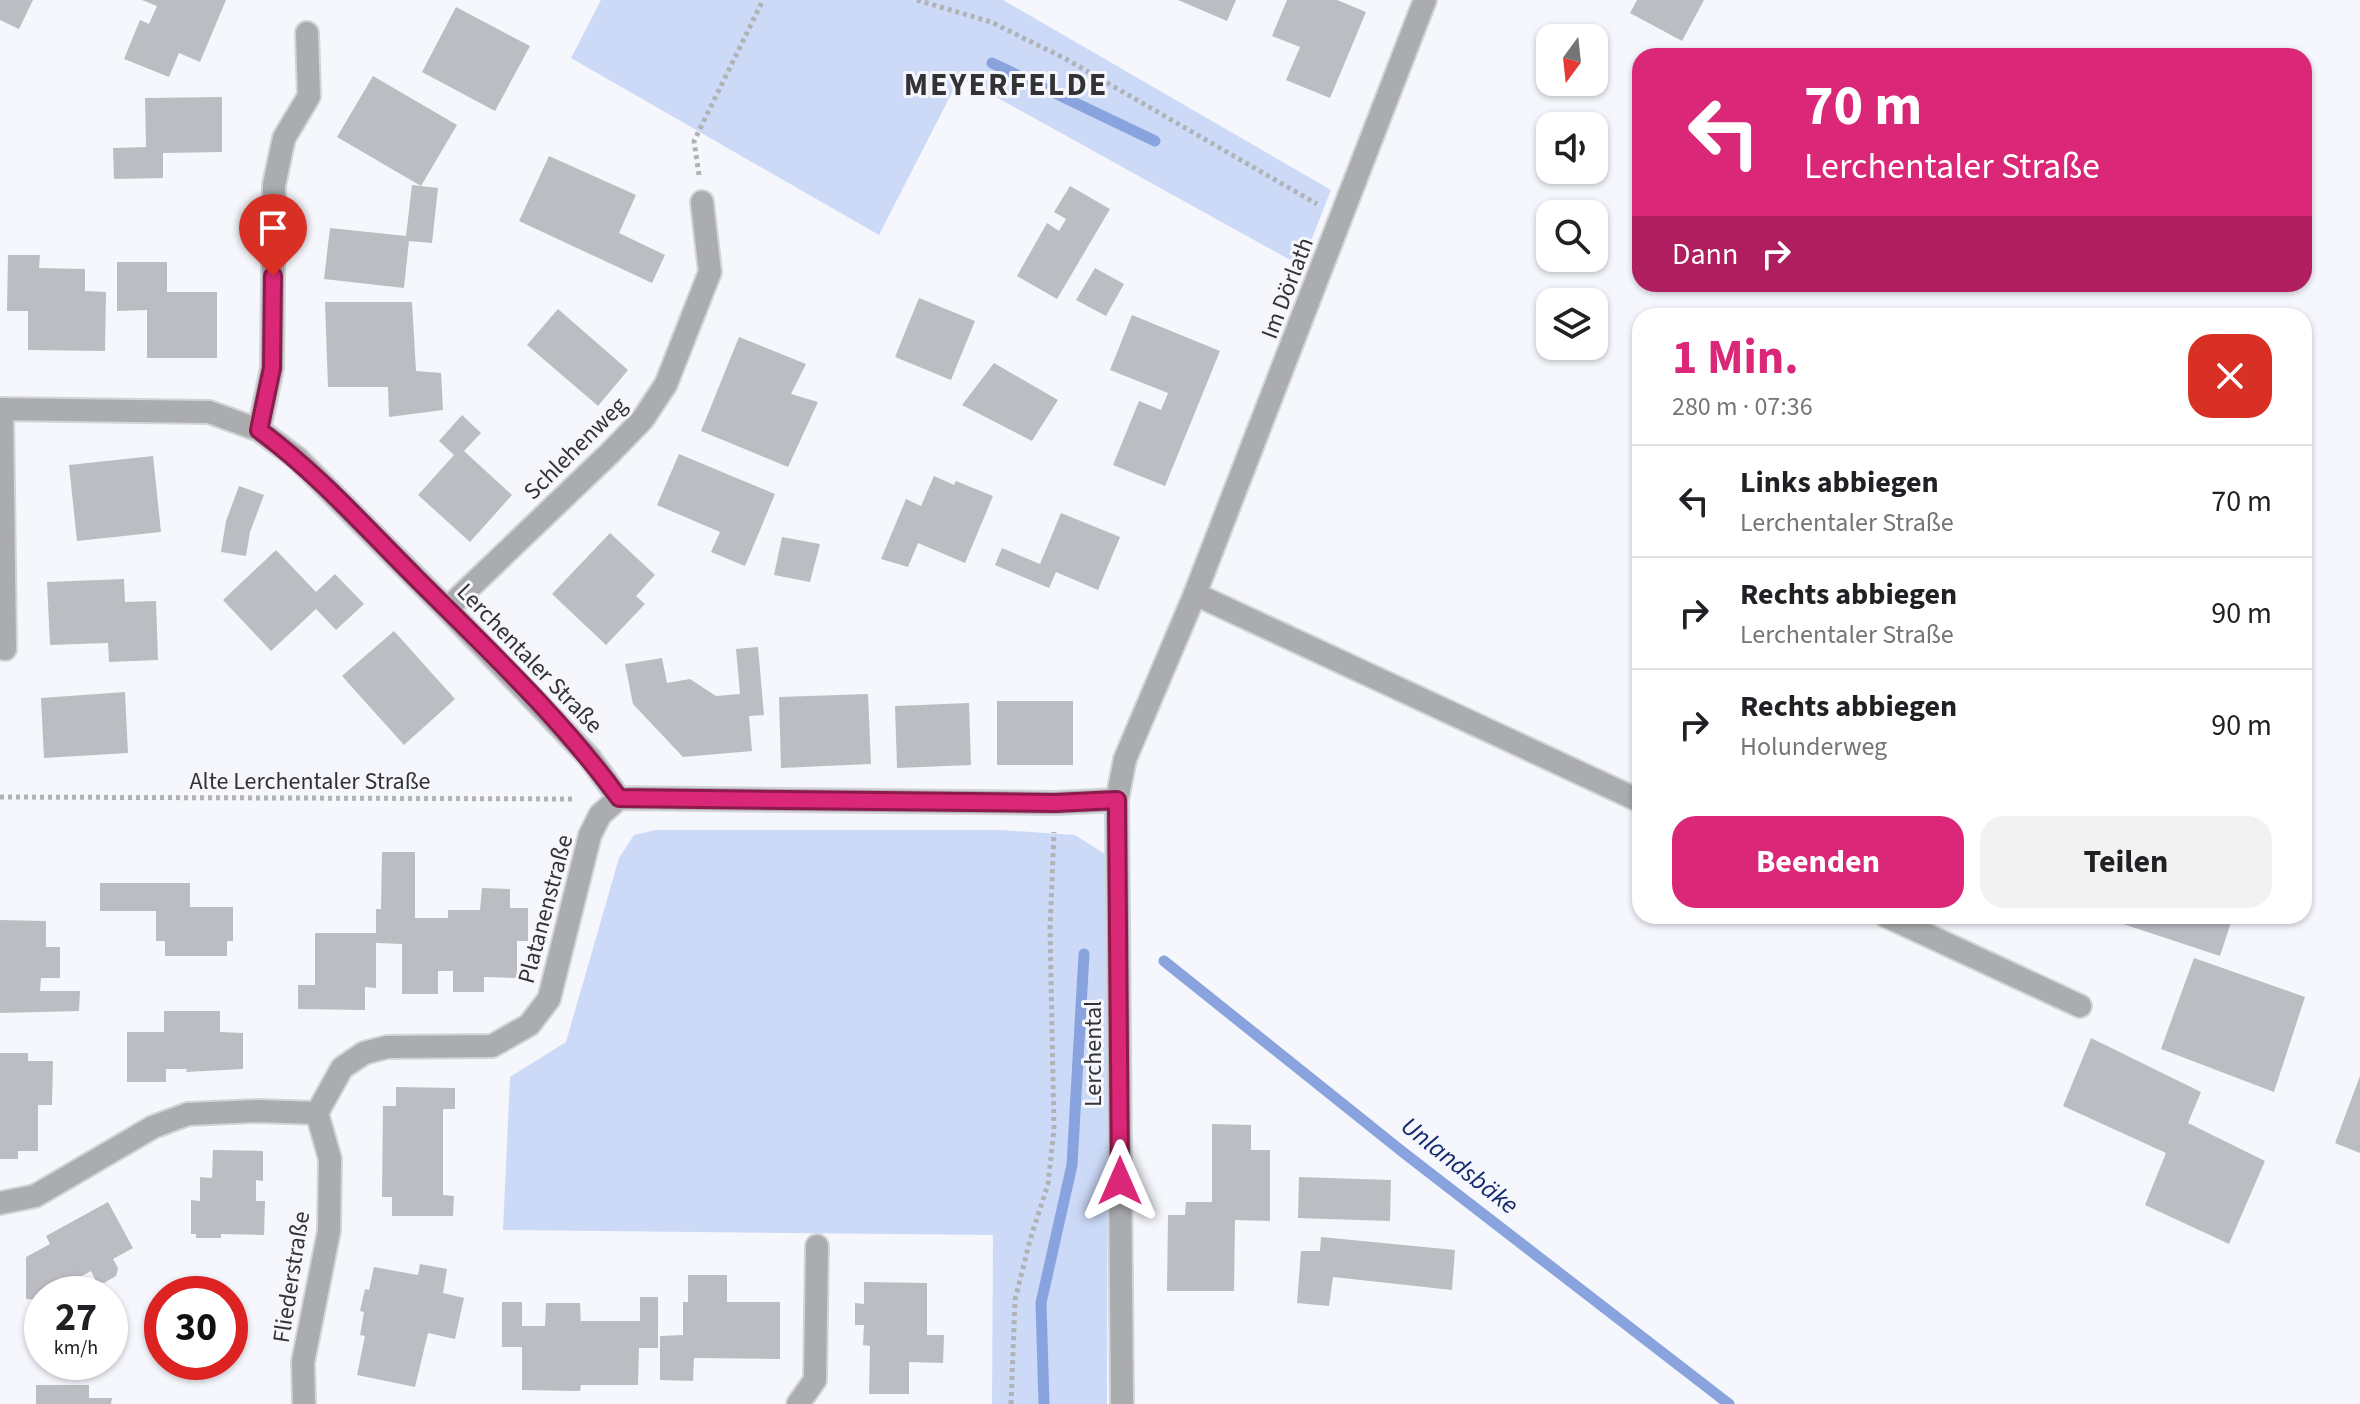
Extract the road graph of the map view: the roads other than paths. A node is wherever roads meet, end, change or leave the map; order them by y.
1 (1425, 0) edge
2 (307, 33) dead end
3 (702, 202) road end
4 (1, 409) edge
5 (259, 430) junction
6 (1195, 594) junction
7 (447, 609) junction
8 (5, 649) dead end
9 (1632, 797) edge
10 (619, 798) junction
11 (1117, 800) junction
12 (1903, 924) edge
13 (2080, 1006) dead end
14 (317, 1113) junction
15 (0, 1203) edge
16 (817, 1246) dead end
17 (304, 1404) edge
18 (798, 1404) edge
19 (1122, 1404) edge

1 - 6 street, Im Dörlath
2 - 5 street
3 - 7 street, Schlehenweg
4 - 5 street, Lerchentaler Straße
4 - 8 street, Lerchentaler Straße
5 - 7 street, Lerchentaler Straße
6 - 9 street
6 - 11 street, Im Dörlath
7 - 10 street, Lerchentaler Straße
10 - 11 street
10 - 14 street, Platanenstraße
11 - 19 street, Lerchental
12 - 13 street
14 - 15 street
14 - 17 street, Fliederstraße
16 - 18 street

